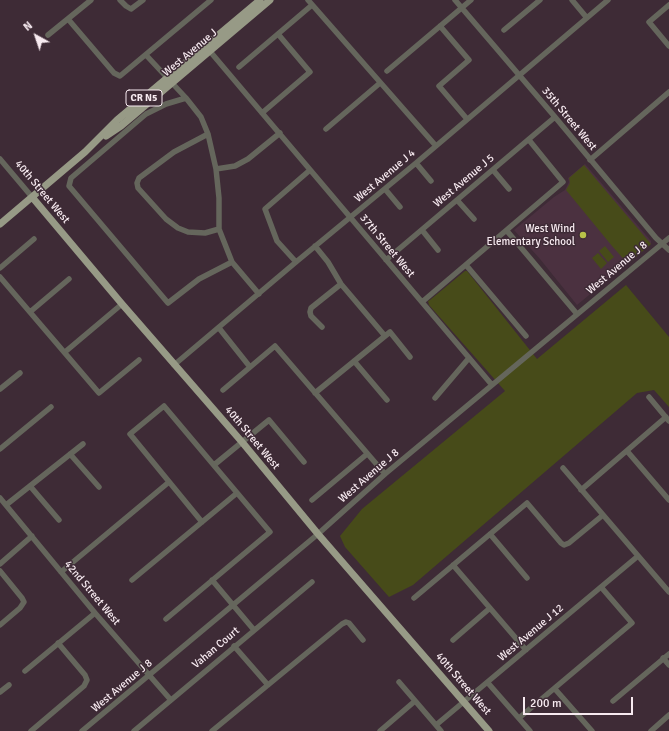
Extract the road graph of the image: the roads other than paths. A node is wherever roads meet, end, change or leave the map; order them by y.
1 (91, 0) edge
2 (120, 0) edge
3 (143, 0) edge
4 (211, 0) edge
5 (260, 0) edge
6 (270, 0) edge
7 (308, 0) edge
8 (455, 0) edge
9 (470, 0) edge
10 (540, 0) edge
11 (572, 0) edge
12 (608, 0) edge
13 (312, 5) junction
14 (669, 5) edge
15 (461, 8) junction
16 (587, 18) junction
17 (68, 19) junction
18 (440, 26) junction
19 (504, 30) dead end
20 (278, 34) junction
21 (48, 35) dead end
22 (669, 46) edge
23 (207, 48) junction
24 (146, 55) junction
25 (239, 67) dead end
26 (387, 71) dead end
27 (519, 75) junction
28 (169, 80) junction
29 (380, 83) junction
30 (669, 92) edge
31 (186, 98) junction
32 (262, 113) junction
33 (555, 117) junction
34 (468, 119) junction
35 (326, 129) dead end
36 (280, 133) junction
37 (208, 134) junction
38 (528, 140) junction
39 (436, 146) junction
40 (0, 159) edge
41 (590, 160) junction
42 (416, 163) junction
43 (216, 169) junction
44 (310, 170) junction
45 (493, 170) junction
46 (430, 181) dead end
47 (385, 189) junction
48 (509, 189) dead end
49 (32, 197) junction
50 (457, 200) junction
51 (400, 207) dead end
52 (350, 218) junction
53 (474, 219) dead end
54 (0, 224) edge
55 (219, 229) junction
56 (422, 230) junction
57 (507, 231) junction
58 (669, 238) edge
59 (34, 239) dead end
60 (663, 243) junction
61 (315, 246) junction
62 (438, 250) dead end
63 (669, 250) edge
64 (386, 260) junction
65 (232, 262) junction
66 (296, 262) junction
67 (466, 265) junction
68 (0, 268) edge
69 (0, 277) edge
70 (69, 279) dead end
71 (341, 284) junction
72 (259, 294) junction
73 (422, 302) junction
74 (122, 304) junction
75 (30, 312) junction
76 (577, 314) junction
77 (322, 327) dead end
78 (219, 328) junction
79 (387, 334) junction
80 (526, 336) dead end
81 (65, 352) junction
82 (410, 357) dead end
83 (469, 358) junction
84 (139, 360) dead end
85 (354, 361) junction
86 (174, 365) junction
87 (250, 367) junction
88 (20, 373) dead end
89 (492, 385) junction
90 (0, 389) edge
91 (223, 390) dead end
92 (315, 393) junction
93 (649, 397) dead end
94 (435, 398) dead end
95 (387, 400) dead end
96 (51, 407) dead end
97 (667, 419) edge
98 (242, 442) junction
99 (82, 444) dead end
100 (0, 449) edge
101 (627, 451) junction
102 (70, 454) junction
103 (367, 454) junction
104 (304, 462) dead end
105 (214, 465) junction
106 (563, 468) dead end
107 (385, 474) junction
108 (169, 482) junction
109 (30, 486) junction
110 (99, 487) dead end
111 (581, 490) junction
112 (237, 493) junction
113 (0, 498) edge
114 (312, 500) dead end
115 (669, 500) edge
116 (6, 505) junction
117 (603, 514) junction
118 (58, 520) dead end
119 (202, 522) junction
120 (318, 534) junction
121 (490, 534) junction
122 (32, 536) junction
123 (638, 556) junction
124 (0, 564) edge
125 (453, 565) junction
126 (0, 571) edge
127 (61, 572) junction
128 (527, 578) dead end
129 (132, 580) dead end
130 (212, 580) junction
131 (312, 582) dead end
132 (601, 587) junction
133 (669, 592) edge
134 (414, 598) dead end
135 (234, 605) junction
136 (490, 608) junction
137 (95, 613) junction
138 (166, 619) dead end
139 (0, 625) edge
140 (254, 630) junction
141 (364, 640) dead end
142 (453, 640) dead end
143 (58, 644) junction
144 (234, 646) junction
145 (526, 650) junction
146 (669, 654) edge
147 (664, 658) junction
148 (669, 665) edge
149 (25, 671) dead end
150 (149, 676) junction
151 (399, 682) dead end
152 (488, 682) junction
153 (9, 685) dead end
154 (268, 685) junction
155 (555, 689) junction
156 (0, 692) edge
157 (170, 699) junction
158 (415, 701) junction
159 (613, 701) dead end
160 (464, 702) junction
161 (669, 715) edge
162 (519, 718) junction
163 (436, 725) junction
164 (31, 731) edge
165 (82, 731) edge
166 (134, 731) edge
167 (212, 731) edge
168 (380, 731) edge
169 (441, 731) edge
170 (489, 731) edge
171 (530, 731) edge
172 (592, 731) edge
173 (651, 731) edge

1 - 17 street
2 - 3 street
4 - 24 street
5 - 23 main road, West Avenue J / CR N5
6 - 23 main road, West Avenue J / CR N5
7 - 13 street
8 - 15 street, 35th Street West
9 - 15 street
10 - 19 street
11 - 16 street
12 - 16 street, West Avenue J 4
13 - 20 street
13 - 29 street
14 - 22 street
15 - 18 street
15 - 27 street, 35th Street West
16 - 27 street, West Avenue J 4
17 - 21 street
17 - 24 street
18 - 26 street
18 - 34 street
20 - 25 street
20 - 32 street
23 - 28 main road, West Avenue J / CR N5
23 - 32 street, 37th Street West
24 - 28 street
27 - 33 street, 35th Street West
27 - 34 street, West Avenue J 4
28 - 31 street
28 - 49 main road, West Avenue J / CR N5
29 - 35 street
29 - 39 street
30 - 41 street
31 - 37 street
31 - 65 street
32 - 36 street, 37th Street West
33 - 38 street, West Avenue J 5
33 - 41 street, 35th Street West
34 - 39 street, West Avenue J 4
36 - 43 street
36 - 44 street, 37th Street West
37 - 43 street
37 - 55 street
38 - 45 street, West Avenue J 5
38 - 57 street
39 - 42 street, West Avenue J 4
40 - 49 street, 40th Street West
41 - 60 street, 35th Street West
42 - 46 street
42 - 47 street, West Avenue J 4
43 - 55 street
44 - 52 street, 37th Street West
44 - 66 street
45 - 48 street
45 - 50 street, West Avenue J 5
47 - 51 street
47 - 52 street, West Avenue J 4
49 - 54 main road, West Avenue J
49 - 74 main road, 40th Street West
50 - 53 street
50 - 56 street, West Avenue J 5
52 - 61 street, West Avenue J 4
52 - 64 street, 37th Street West
55 - 65 street
56 - 62 street
56 - 64 street, West Avenue J 5
57 - 67 street
57 - 76 street
58 - 60 street, West Avenue J 8
59 - 68 street
60 - 63 street, 35th Street West
60 - 76 street, West Avenue J 8
61 - 66 street, West Avenue J 4
61 - 71 street
64 - 73 street, 37th Street West
65 - 72 street
66 - 72 street, West Avenue J 4
67 - 73 street
67 - 80 street
69 - 75 street
70 - 75 street
71 - 77 street
71 - 79 street
72 - 78 street, West Avenue J 4
73 - 83 street, 37th Street West
74 - 81 street
74 - 86 main road, 40th Street West
75 - 81 street
76 - 89 street, West Avenue J 8
78 - 86 street, West Avenue J 4
78 - 87 street
79 - 82 street
79 - 85 street
81 - 84 street
83 - 89 street, 37th Street West
83 - 94 street
85 - 92 street
85 - 95 street
86 - 98 main road, 40th Street West
87 - 91 street
87 - 92 street
88 - 90 street
89 - 107 street, West Avenue J 8
92 - 103 street
93 - 97 street
96 - 100 street
97 - 101 street
98 - 104 street
98 - 105 street
98 - 120 main road, 40th Street West
99 - 102 street
101 - 111 street
101 - 115 street
102 - 109 street
102 - 110 street
103 - 107 street
103 - 114 street
105 - 108 street
105 - 112 street
106 - 111 street
107 - 120 street, West Avenue J 8
108 - 119 street
108 - 127 street
109 - 116 street
109 - 118 street
111 - 117 street
112 - 119 street
112 - 130 street
113 - 116 street, 42nd Street West
116 - 122 street, 42nd Street West
117 - 121 street
117 - 123 street
119 - 129 street
120 - 135 street, West Avenue J 8
120 - 160 main road, 40th Street West
121 - 125 street
121 - 128 street
122 - 124 street
122 - 127 street, 42nd Street West
123 - 132 street, West Avenue J 12
123 - 133 street
125 - 134 street
125 - 136 street
126 - 139 street
127 - 137 street, 42nd Street West
130 - 135 street
130 - 138 street
131 - 140 street, Vahan Court
132 - 145 street, West Avenue J 12
132 - 155 street
135 - 140 street
135 - 150 street, West Avenue J 8
136 - 142 street
136 - 145 street
137 - 143 street
137 - 150 street, 42nd Street West
140 - 144 street, Vahan Court
141 - 154 street
143 - 149 street
143 - 164 street
144 - 154 street
144 - 157 street, Vahan Court
145 - 152 street, West Avenue J 12
146 - 147 street
147 - 148 street
147 - 159 street
150 - 157 street, 42nd Street West
150 - 165 street, West Avenue J 8
151 - 158 street
152 - 160 street, West Avenue J 12
152 - 162 street
153 - 156 street
154 - 167 street
155 - 162 street
155 - 172 street
157 - 166 street, Vahan Court
158 - 163 street
158 - 168 street
160 - 163 street, West Avenue J 12
160 - 170 main road, 40th Street West
161 - 173 street
162 - 171 street
163 - 169 street

